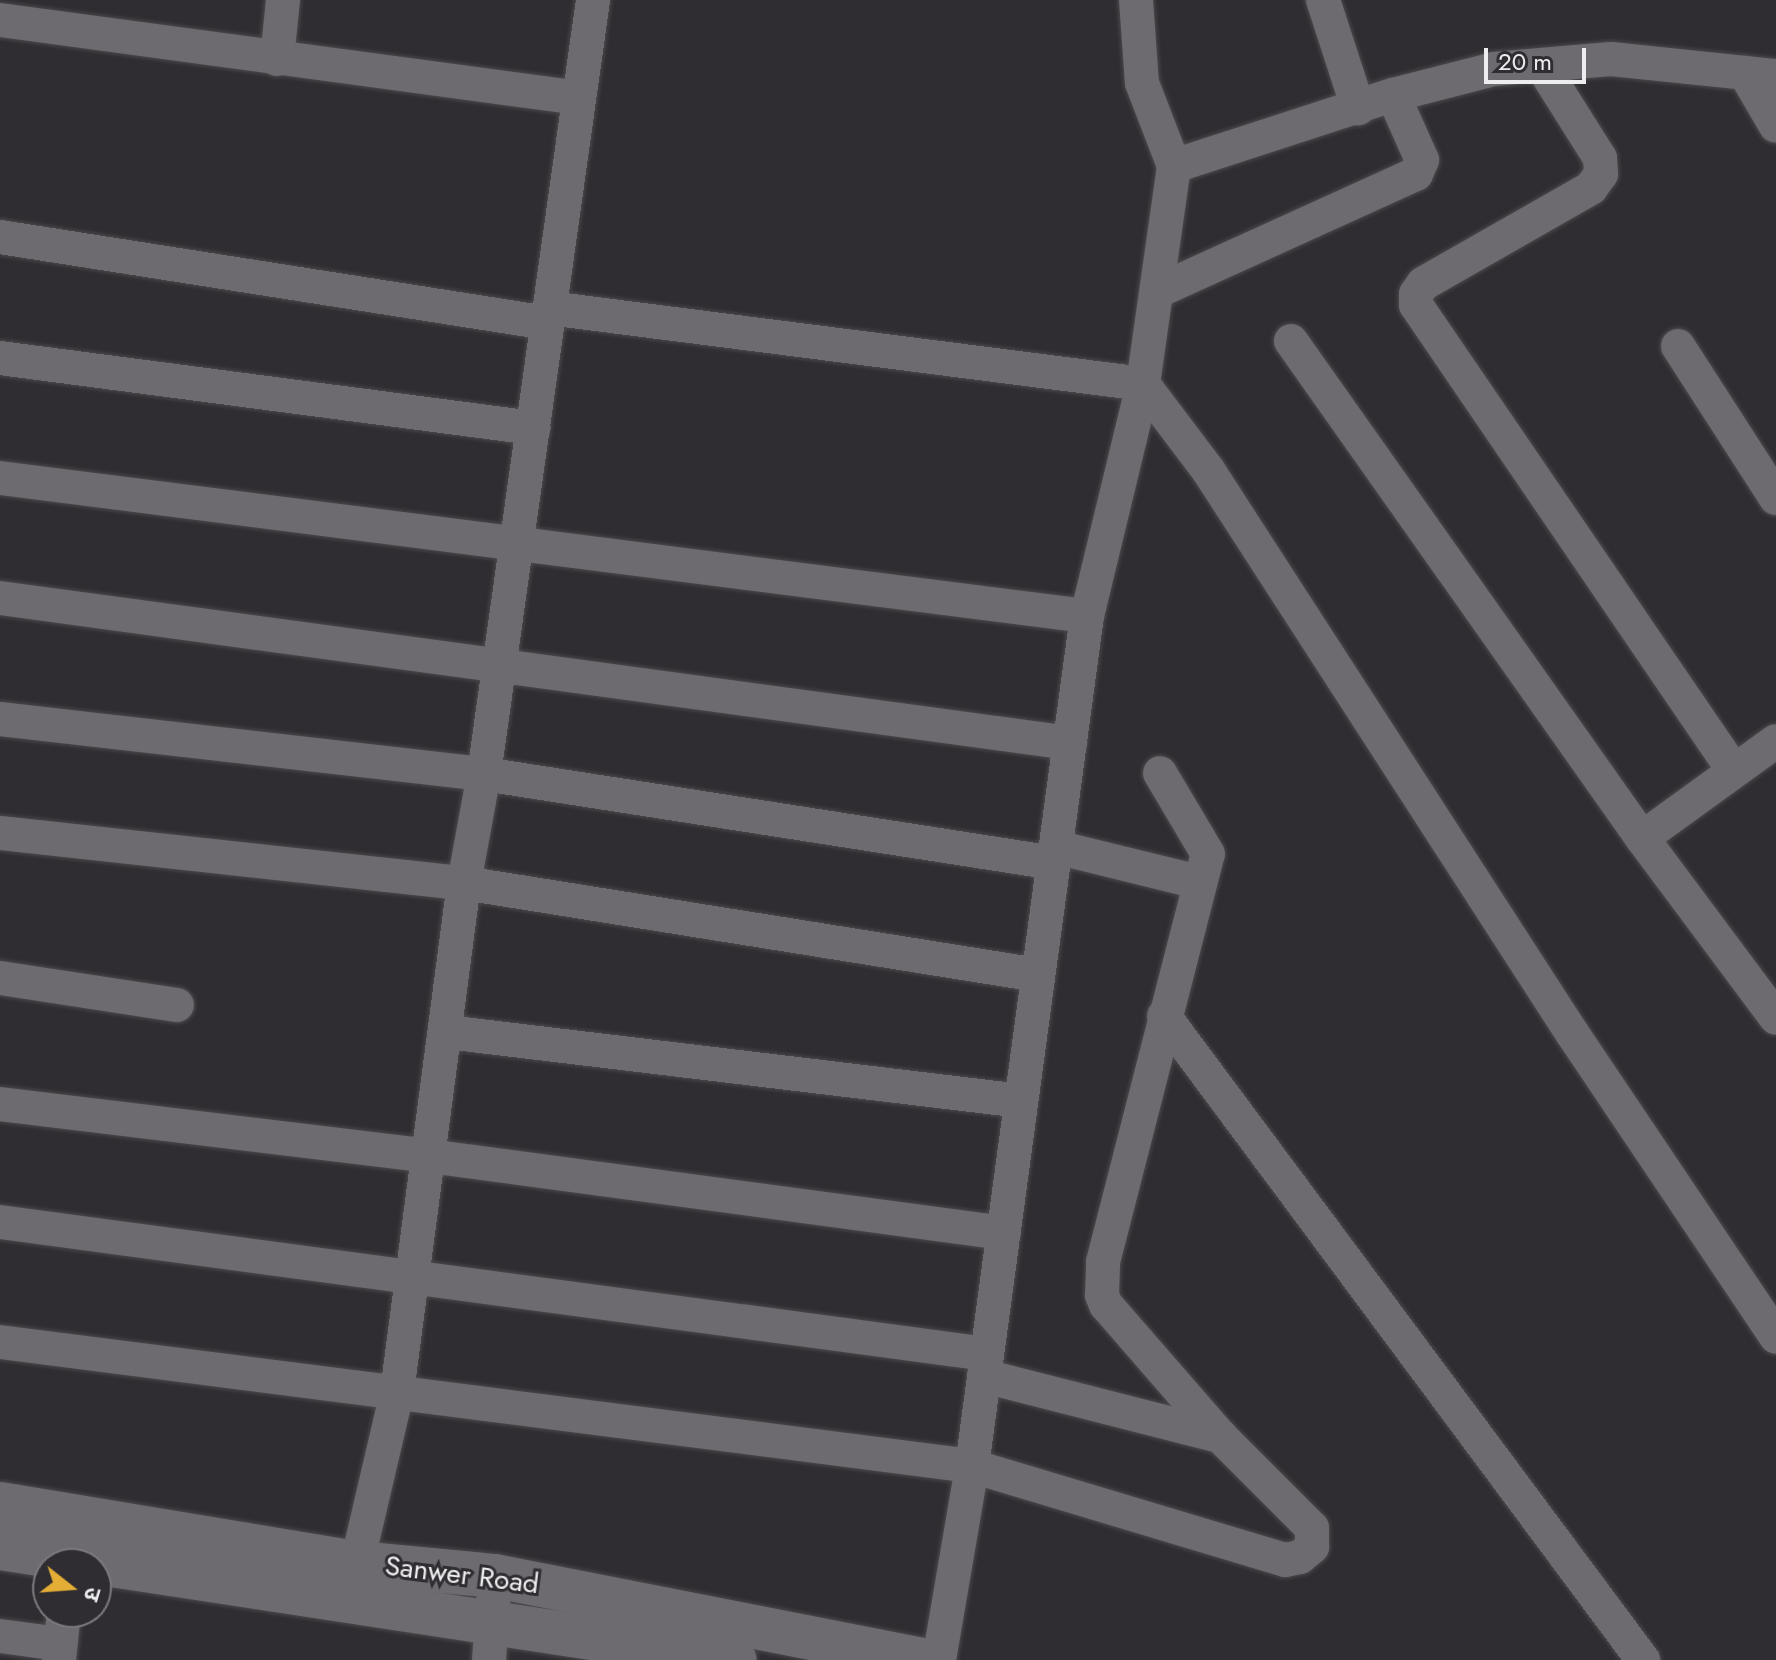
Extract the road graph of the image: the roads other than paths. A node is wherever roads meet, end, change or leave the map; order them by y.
1 (283, 0) edge
2 (593, 0) edge
3 (1136, 0) edge
4 (1323, 0) edge
5 (0, 20) edge
6 (277, 59) junction
7 (1542, 66) junction
8 (1760, 75) edge
9 (1393, 95) junction
10 (579, 98) junction
11 (1358, 108) junction
12 (1776, 126) edge
13 (1174, 166) junction
14 (0, 237) edge
15 (1158, 291) junction
16 (548, 315) junction
17 (1291, 341) dead end
18 (1678, 346) dead end
19 (0, 358) edge
20 (1143, 384) junction
21 (533, 428) junction
22 (0, 478) edge
23 (1776, 498) edge
24 (516, 546) junction
25 (0, 598) edge
26 (1087, 616) junction
27 (499, 664) junction
28 (0, 719) edge
29 (1776, 741) edge
30 (1070, 743) junction
31 (1734, 771) junction
32 (1160, 773) dead end
33 (484, 774) junction
34 (0, 833) edge
35 (1642, 838) junction
36 (1055, 855) junction
37 (1198, 882) junction
38 (464, 883) junction
39 (1038, 975) junction
40 (0, 978) edge
41 (177, 1005) dead end
42 (1164, 1016) junction
43 (1776, 1018) edge
44 (447, 1032) junction
45 (1021, 1101) junction
46 (0, 1104) edge
47 (429, 1156) junction
48 (0, 1222) edge
49 (1004, 1233) junction
50 (413, 1276) junction
51 (1776, 1337) edge
52 (0, 1342) edge
53 (986, 1365) junction
54 (397, 1392) junction
55 (1220, 1436) junction
56 (972, 1466) junction
57 (0, 1504) edge
58 (0, 1548) edge
59 (32, 1553) edge
60 (357, 1563) junction
61 (112, 1568) edge
62 (495, 1576) junction
63 (0, 1636) edge
64 (61, 1639) edge
65 (490, 1641) edge
66 (735, 1660) edge
67 (922, 1660) edge
68 (939, 1660) edge
69 (1643, 1660) edge

1 - 6 street
2 - 10 street
3 - 13 street
4 - 11 street
5 - 6 street
6 - 10 street
7 - 8 street
7 - 9 street
7 - 31 street
8 - 12 street
9 - 11 street
9 - 15 street
10 - 16 street
11 - 13 street
13 - 15 street
14 - 16 street
15 - 20 street
16 - 20 street
16 - 21 street
17 - 35 street
18 - 23 street
19 - 21 street
20 - 26 street
20 - 51 street
21 - 24 street
22 - 24 street
24 - 26 street
24 - 27 street
25 - 27 street
26 - 30 street
27 - 30 street
27 - 33 street
28 - 33 street
29 - 31 street
30 - 36 street
31 - 35 street
32 - 37 street
33 - 36 street
33 - 38 street
34 - 38 street
35 - 43 street
36 - 37 street
36 - 39 street
37 - 42 street
38 - 39 street
38 - 44 street
39 - 45 street
40 - 41 street
42 - 55 street
42 - 69 street
44 - 45 street
44 - 47 street
45 - 49 street
46 - 47 street
47 - 49 street
47 - 50 street
48 - 50 street
49 - 53 street
50 - 53 street
50 - 54 street
52 - 54 street
53 - 55 street
53 - 56 street
54 - 56 street
54 - 60 street
55 - 56 street
56 - 68 street
57 - 60 street, Sanwer Road
58 - 59 street, Sanwer Road
60 - 62 street, Sanwer Road
61 - 65 street, Sanwer Road
62 - 65 street
62 - 67 street, Sanwer Road
63 - 64 street
65 - 66 street, Sanwer Road

